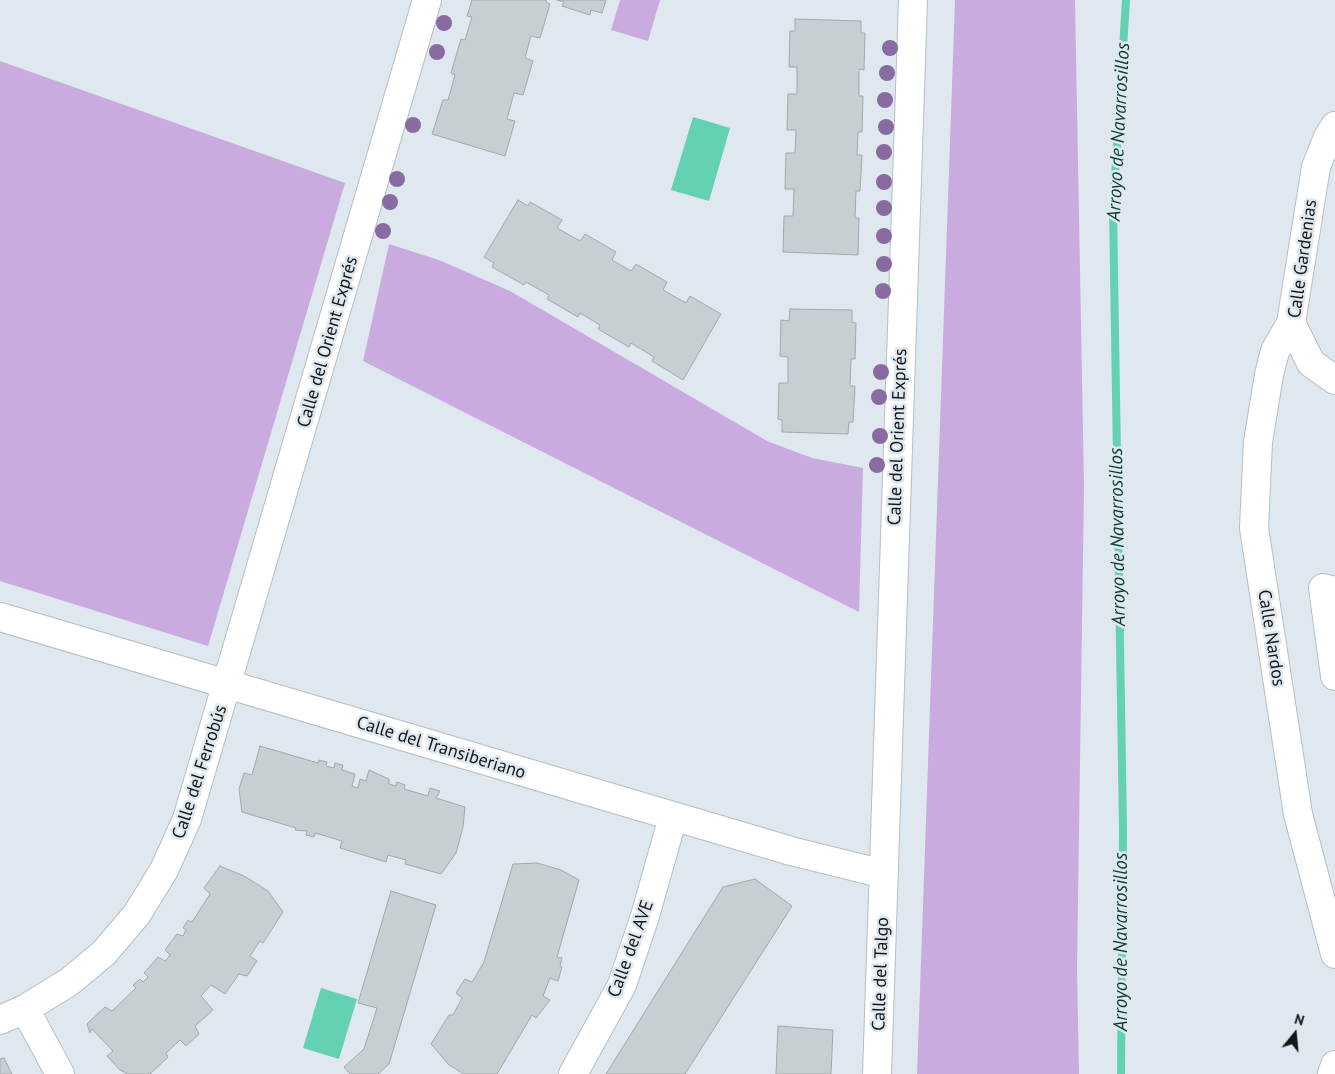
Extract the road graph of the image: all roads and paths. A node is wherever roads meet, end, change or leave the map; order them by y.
1 (427, 0) edge
2 (913, 0) edge
3 (1335, 126) edge
4 (1292, 323) junction
5 (1335, 380) edge
6 (1335, 591) edge
7 (0, 617) edge
8 (1335, 676) edge
9 (228, 684) junction
10 (673, 817) junction
11 (884, 874) junction
12 (1335, 954) edge
13 (25, 1009) junction
14 (0, 1020) edge
15 (1335, 1064) edge
16 (60, 1074) edge
17 (574, 1074) edge
18 (877, 1074) edge
19 (1332, 1074) edge

1 - 9 street, Calle del Orient Exprés
2 - 11 street, Calle del Orient Exprés
3 - 4 street, Calle Gardenias
4 - 5 street, Calle Gardenias
4 - 12 street, Calle Nardos
6 - 8 street
7 - 9 street, Calle del Transiberiano
9 - 10 street, Calle del Transiberiano
9 - 13 street, Calle del Ferrobús
10 - 11 street, Calle del Transiberiano
10 - 17 street, Calle del AVE
11 - 18 street, Calle del Talgo
13 - 14 street, Calle del Ferrobús
13 - 16 street
15 - 19 street

